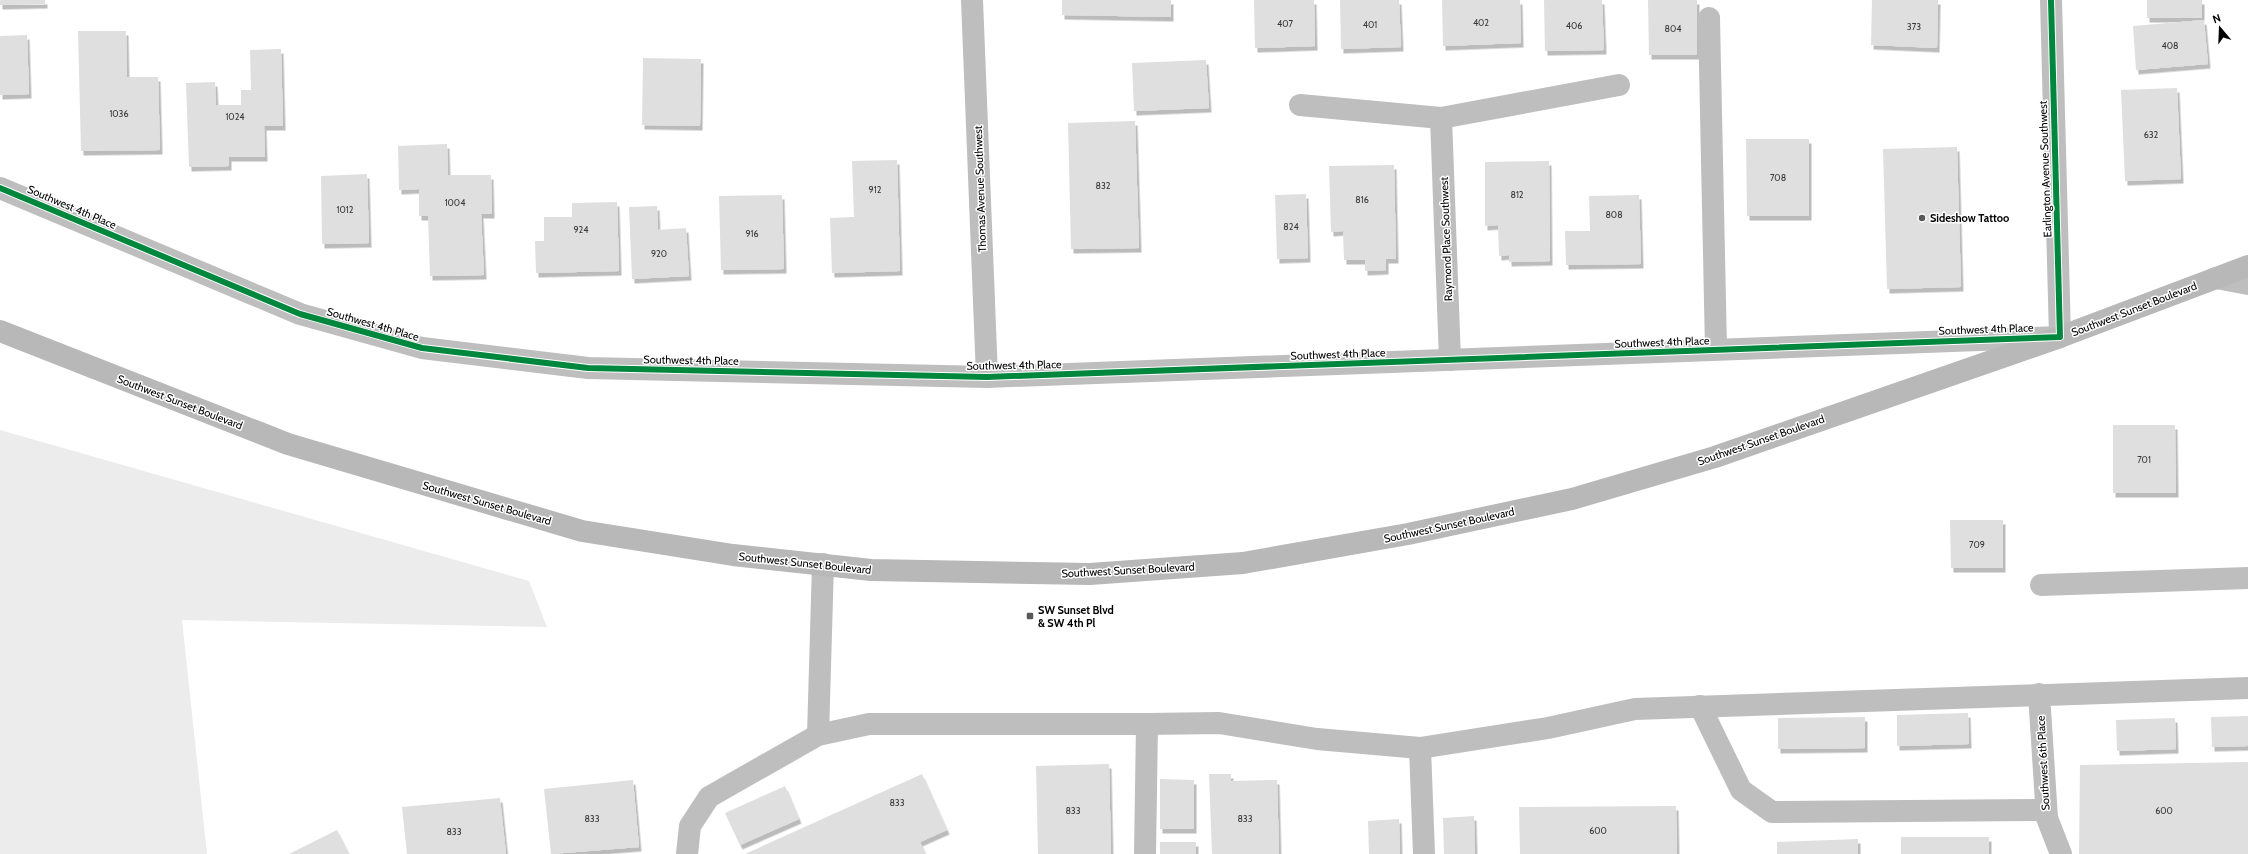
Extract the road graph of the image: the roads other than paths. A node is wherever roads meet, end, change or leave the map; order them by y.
1 (972, 0) edge
2 (2051, 0) edge
3 (1709, 18) dead end
4 (1619, 85) dead end
5 (1300, 105) dead end
6 (1441, 118) junction
7 (0, 188) edge
8 (2248, 266) edge
9 (2216, 278) junction
10 (2248, 284) edge
11 (0, 331) edge
12 (2060, 337) junction
13 (1716, 350) junction
14 (1450, 360) junction
15 (988, 377) junction
16 (823, 564) junction
17 (2248, 578) edge
18 (2041, 585) dead end
19 (2248, 688) edge
20 (2039, 694) junction
21 (1700, 706) junction
22 (1147, 724) junction
23 (818, 735) junction
24 (1420, 748) junction
25 (2046, 810) junction
26 (687, 854) edge
27 (1145, 854) edge
28 (1424, 854) edge
29 (2061, 854) edge

1 - 15 street, Thomas Avenue Southwest
2 - 12 street, Earlington Avenue Southwest
3 - 13 street
4 - 6 street
5 - 6 street
6 - 14 street, Raymond Place Southwest
7 - 15 street, Southwest 4th Place
8 - 9 main road, Southwest Sunset Boulevard
9 - 10 street
9 - 12 main road, Southwest Sunset Boulevard
11 - 16 main road, Southwest Sunset Boulevard
12 - 13 street, Southwest 4th Place
12 - 16 main road, Southwest Sunset Boulevard
13 - 14 street, Southwest 4th Place
14 - 15 street, Southwest 4th Place
16 - 23 street
17 - 18 street
19 - 20 street
20 - 21 street
20 - 25 street, Southwest 6th Place
21 - 24 street
21 - 25 street
22 - 23 street
22 - 24 street
22 - 27 street
23 - 26 street
24 - 28 street
25 - 29 street, Southwest 6th Place

